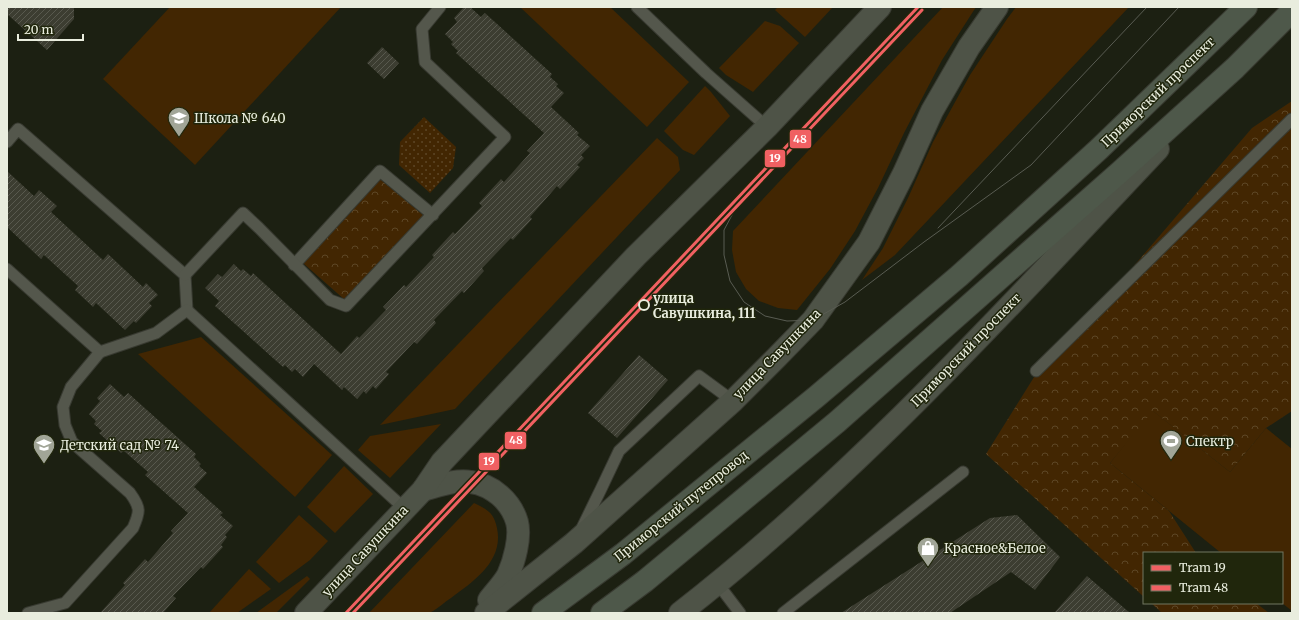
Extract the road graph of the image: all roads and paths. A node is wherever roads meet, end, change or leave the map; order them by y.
1 (440, 7) edge
2 (637, 7) edge
3 (880, 7) edge
4 (997, 7) edge
5 (1246, 7) edge
6 (1292, 11) edge
7 (1234, 68) junction
8 (1292, 120) edge
9 (766, 128) junction
10 (7, 142) edge
11 (433, 214) junction
12 (294, 265) junction
13 (7, 269) edge
14 (185, 274) junction
15 (187, 310) junction
16 (100, 352) junction
17 (1036, 371) dead end
18 (816, 397) joint
19 (732, 401) junction
20 (963, 472) dead end
21 (423, 490) junction
22 (405, 509) junction
23 (574, 542) junction
24 (718, 584) junction
25 (28, 613) edge
26 (306, 613) edge
27 (479, 613) edge
28 (486, 613) edge
29 (544, 613) edge
30 (602, 613) edge
31 (680, 613) edge
32 (740, 613) edge
33 (783, 613) edge

1 - 11 lane
2 - 9 lane
3 - 9 main road, улица Савушкина
4 - 19 main road, улица Савушкина
5 - 18 main road, Приморский проспект
6 - 7 main road, Приморский проспект
7 - 24 main road, Приморский проспект
7 - 30 main road, Приморский проспект
8 - 17 lane
9 - 21 main road, улица Савушкина
10 - 14 lane
11 - 12 lane
11 - 12 lane
12 - 14 lane
13 - 16 lane
14 - 15 lane
15 - 16 lane
15 - 22 lane
16 - 25 lane
18 - 29 main road, Приморский путепровод
19 - 23 main road, улица Савушкина
19 - 23 lane
20 - 33 lane
21 - 22 main road, улица Савушкина
21 - 27 main road
22 - 26 main road, улица Савушкина
23 - 28 main road, улица Савушкина
24 - 31 main road, Приморский проспект
24 - 32 lane

